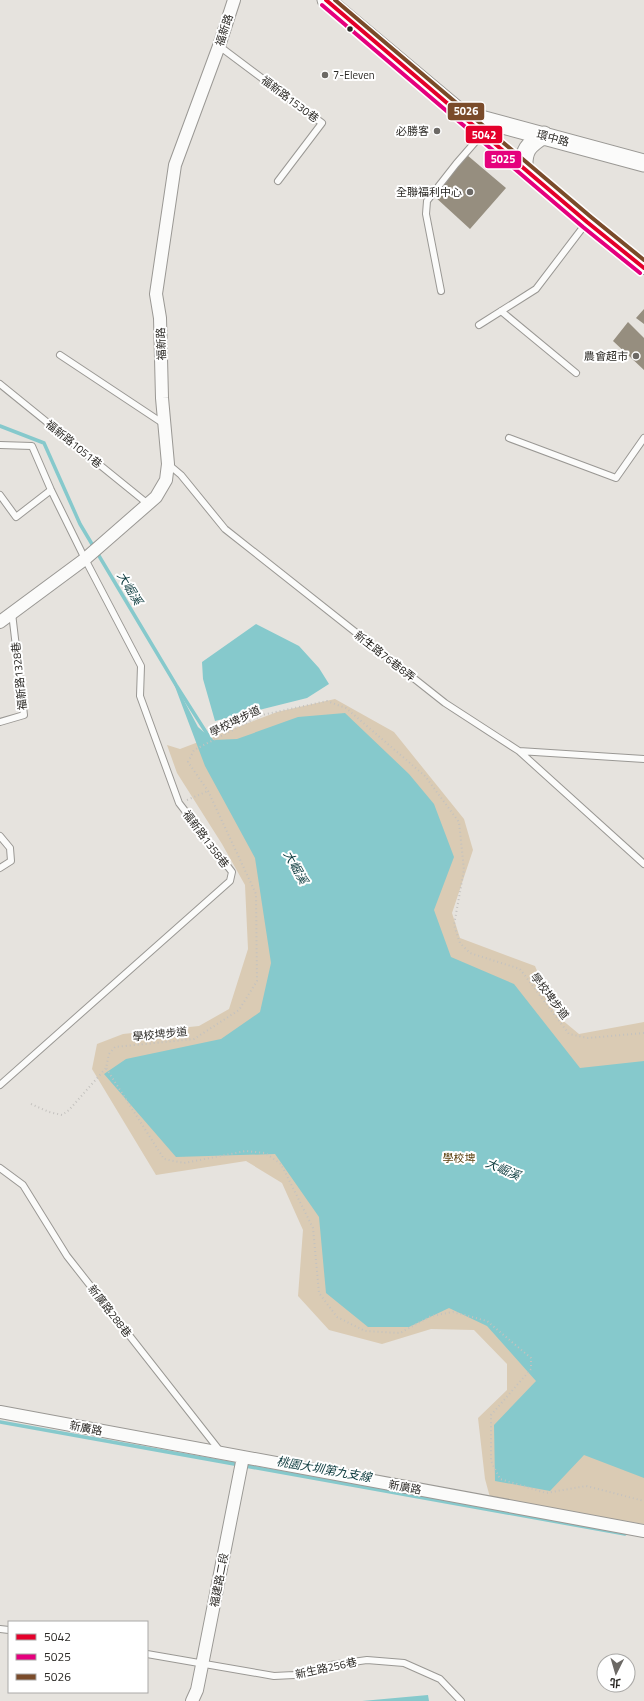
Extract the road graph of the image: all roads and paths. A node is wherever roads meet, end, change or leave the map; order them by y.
1 (234, 0) edge
2 (326, 0) edge
3 (219, 46) junction
4 (462, 114) junction
5 (483, 133) junction
6 (544, 136) junction
7 (644, 163) edge
8 (524, 169) junction
9 (278, 181) dead end
10 (587, 222) junction
11 (644, 268) edge
12 (441, 291) dead end
13 (501, 311) junction
14 (479, 326) dead end
15 (60, 355) dead end
16 (576, 373) dead end
17 (0, 384) edge
18 (165, 425) junction
19 (509, 438) dead end
20 (644, 438) edge
21 (0, 445) edge
22 (168, 464) junction
23 (50, 490) junction
24 (0, 495) edge
25 (148, 504) junction
26 (85, 559) junction
27 (12, 613) junction
28 (0, 622) edge
29 (0, 722) edge
30 (519, 751) junction
31 (644, 759) edge
32 (208, 791) junction
33 (179, 803) junction
34 (0, 836) edge
35 (644, 864) edge
36 (0, 868) edge
37 (644, 1033) edge
38 (106, 1068) junction
39 (0, 1085) edge
40 (31, 1104) dead end
41 (0, 1168) edge
42 (0, 1412) edge
43 (222, 1454) junction
44 (243, 1457) junction
45 (644, 1501) edge
46 (644, 1531) edge
47 (148, 1654) edge
48 (202, 1665) junction
49 (192, 1701) edge
50 (461, 1701) edge

1 - 3 street, 福新路
2 - 4 main road
3 - 9 lane, 福新路1530巷
3 - 18 street, 福新路
4 - 5 street
4 - 6 main road, 環中路
5 - 8 street
5 - 12 lane
6 - 7 main road, 環中路
6 - 8 main road
8 - 10 street
10 - 11 street
10 - 13 lane
13 - 14 lane
13 - 16 lane
15 - 18 lane
17 - 25 lane, 福新路1051巷
18 - 22 street, 福新路
19 - 20 lane
21 - 23 lane, 福新路1358巷
22 - 25 street, 福新路
22 - 30 lane, 新生路76巷8弄
23 - 24 lane
23 - 26 lane, 福新路1358巷
25 - 26 street, 福新路
26 - 27 street, 福新路
26 - 33 lane, 福新路1358巷
27 - 28 street, 福新路
27 - 29 lane, 福新路1328巷
30 - 31 lane, 新生路76巷8弄
30 - 35 lane
32 - 33 path
32 - 37 path, 學校埤步道
32 - 38 path, 學校埤步道
33 - 39 lane, 福新路1358巷
34 - 36 lane
38 - 40 path
38 - 45 path
41 - 43 lane, 新廣路288巷
42 - 43 street, 新廣路
43 - 44 street, 新廣路
44 - 46 street, 新廣路
44 - 48 street, 福建路二段
47 - 48 lane, 新生路256巷
48 - 49 street, 福建路二段
48 - 50 lane, 新生路256巷

